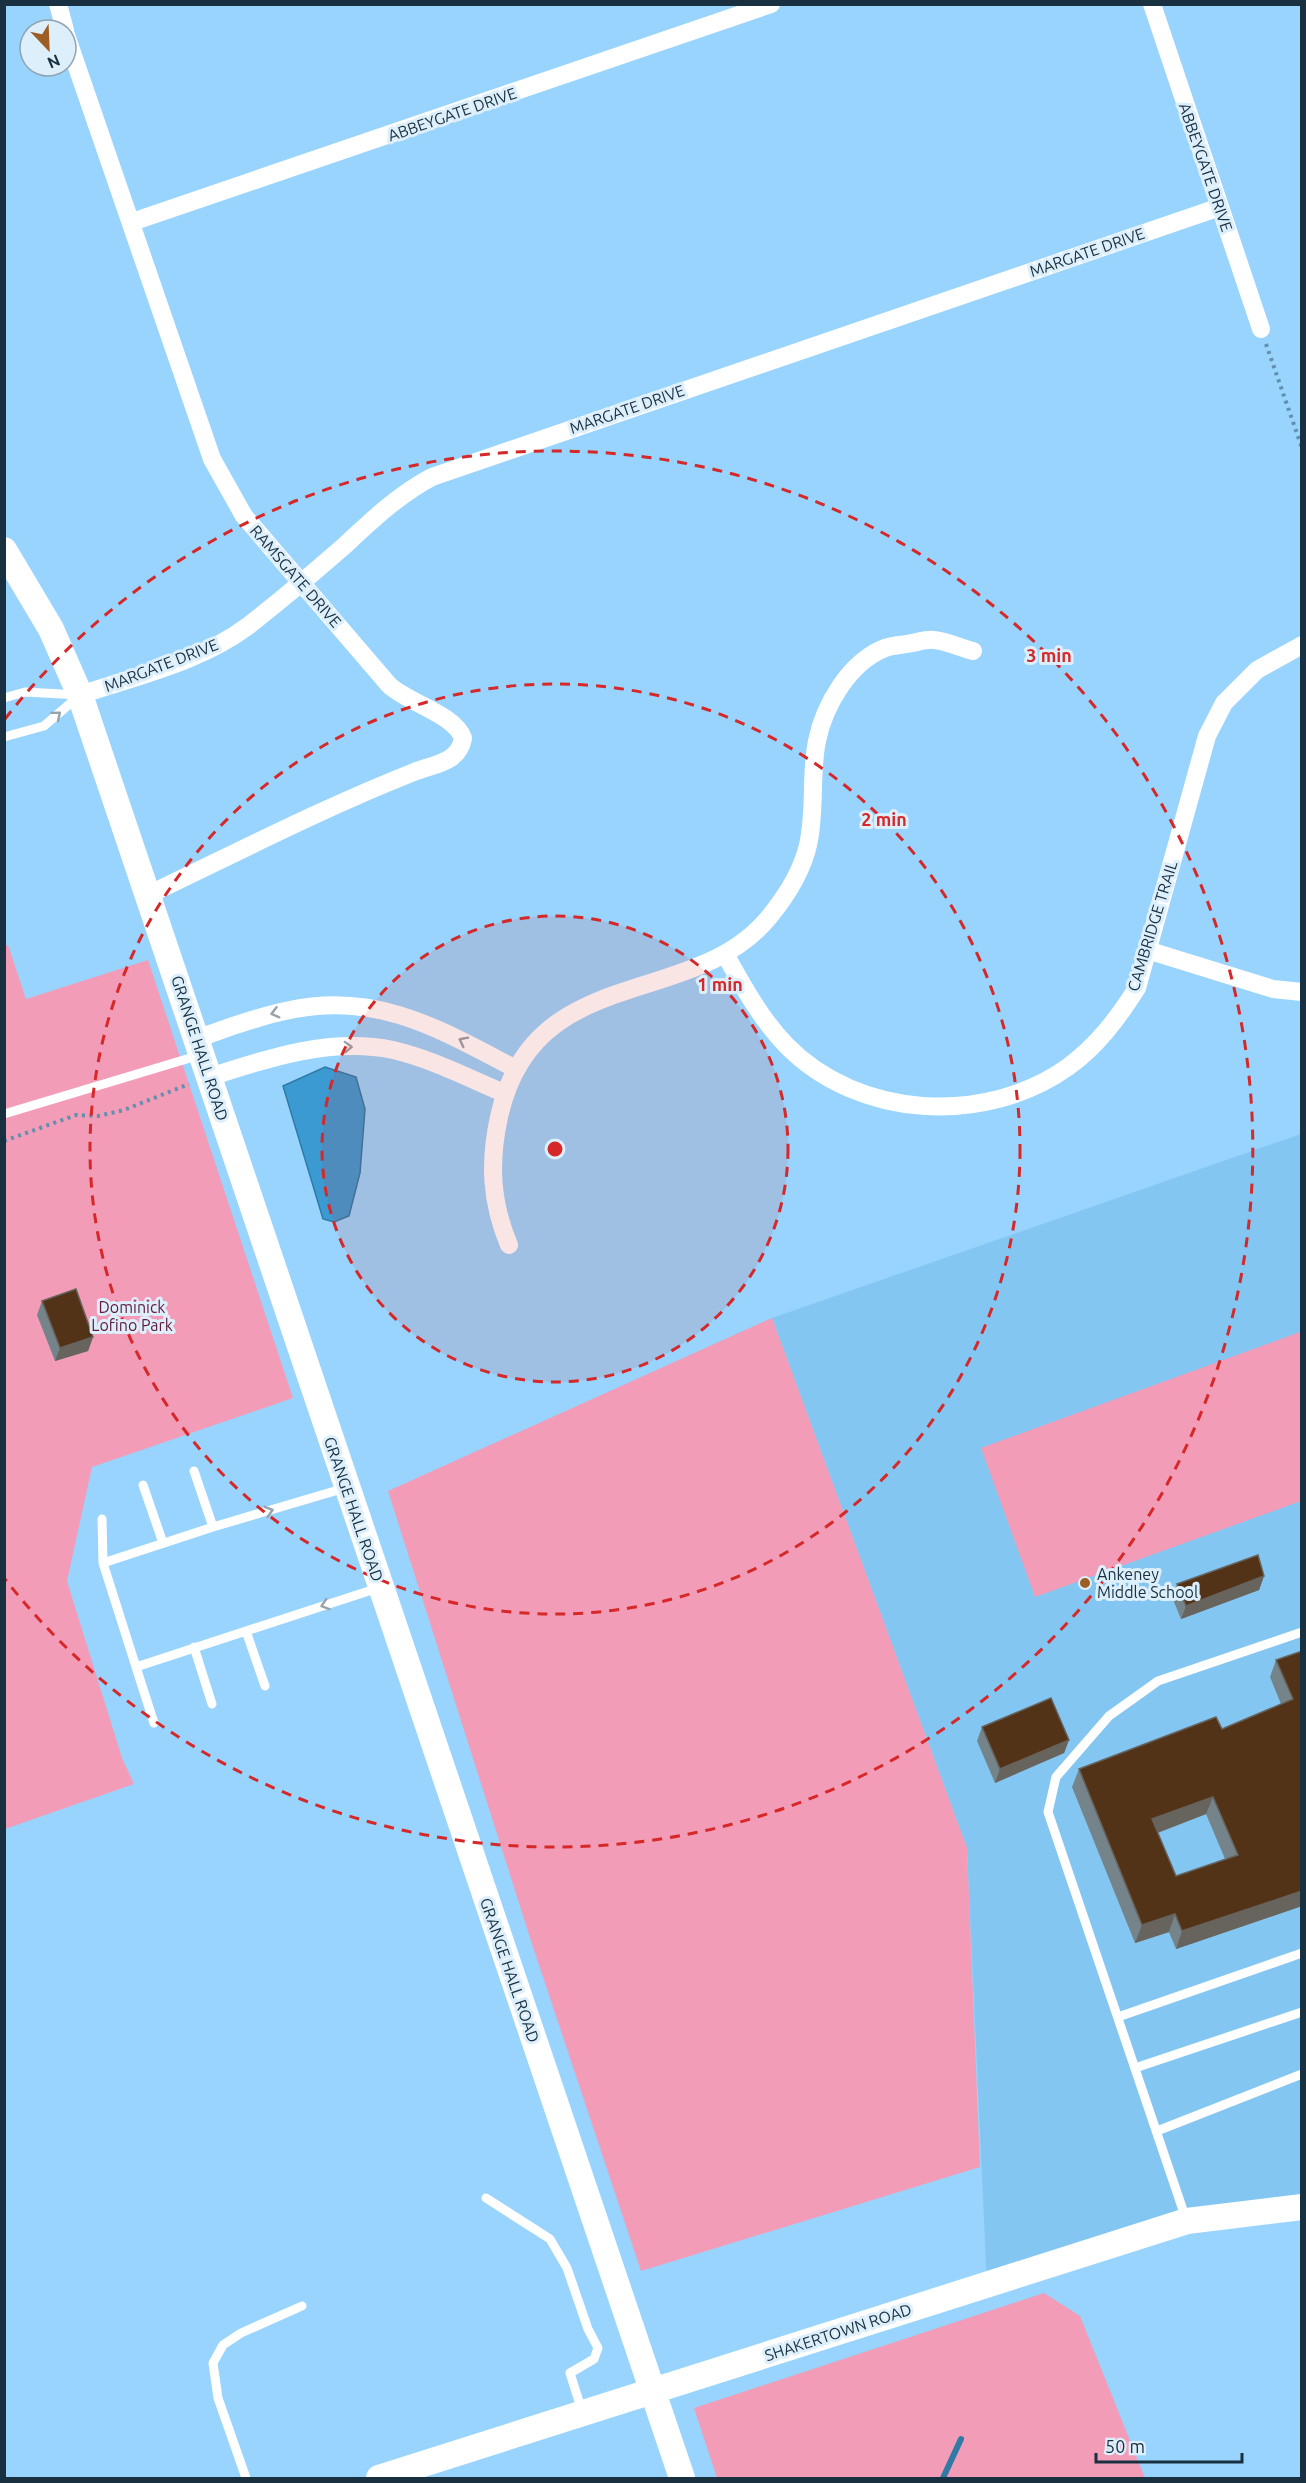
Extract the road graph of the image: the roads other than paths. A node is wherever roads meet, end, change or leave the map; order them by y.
1 (771, 4) edge
2 (1152, 4) edge
3 (78, 69) edge
4 (1220, 207) junction
5 (132, 222) junction
6 (1261, 329) road end
7 (4, 550) edge
8 (301, 581) junction
9 (1302, 645) edge
10 (973, 651) dead end
11 (80, 695) junction
12 (4, 698) edge
13 (4, 737) edge
14 (148, 895) junction
15 (1147, 950) junction
16 (725, 954) junction
17 (1302, 992) edge
18 (203, 1056) junction
19 (514, 1068) junction
20 (504, 1093) junction
21 (4, 1114) edge
22 (508, 1245) dead end
23 (195, 1471) dead end
24 (143, 1485) dead end
25 (347, 1488) junction
26 (102, 1519) dead end
27 (213, 1527) junction
28 (163, 1544) junction
29 (103, 1563) junction
30 (381, 1587) junction
31 (246, 1630) junction
32 (1302, 1632) edge
33 (194, 1647) junction
34 (136, 1667) junction
35 (265, 1686) dead end
36 (212, 1704) dead end
37 (154, 1722) dead end
38 (1302, 1953) edge
39 (1302, 2012) edge
40 (1118, 2017) junction
41 (1135, 2068) junction
42 (1302, 2074) edge
43 (1157, 2131) junction
44 (486, 2198) dead end
45 (1302, 2207) edge
46 (1187, 2221) junction
47 (302, 2306) dead end
48 (652, 2391) junction
49 (583, 2413) junction
50 (246, 2478) edge
51 (379, 2478) edge
52 (682, 2478) edge

1 - 5 street, ABBEYGATE DRIVE
2 - 4 street, ABBEYGATE DRIVE
3 - 5 street, RAMSGATE DRIVE
4 - 6 street, ABBEYGATE DRIVE
4 - 8 street, MARGATE DRIVE
5 - 8 street, RAMSGATE DRIVE
7 - 11 street, GRANGE HALL ROAD
8 - 11 street, MARGATE DRIVE
8 - 14 street, RAMSGATE DRIVE
9 - 15 street, CAMBRIDGE TRAIL
10 - 16 street
11 - 12 lane
13 -> 11 lane
11 - 14 street, GRANGE HALL ROAD
14 - 18 street, GRANGE HALL ROAD
15 - 16 street, CAMBRIDGE TRAIL
15 - 17 street
16 - 19 street
19 -> 18 street
18 -> 20 street
18 - 21 lane
18 - 25 street, GRANGE HALL ROAD
19 - 20 street
20 - 22 street
23 - 27 lane
24 - 28 lane
27 -> 25 lane
25 - 30 street, GRANGE HALL ROAD
26 - 29 lane
27 - 28 lane
28 - 29 lane
29 - 34 lane
30 -> 31 lane
30 - 48 street, GRANGE HALL ROAD
31 - 33 lane
31 - 35 lane
32 - 40 lane
33 - 34 lane
33 - 36 lane
34 - 37 lane
38 - 40 lane
39 - 41 lane
40 - 41 lane
41 - 43 lane
42 - 43 lane
43 - 46 lane
44 - 49 lane
45 - 46 street, SHAKERTOWN ROAD
46 - 48 street, SHAKERTOWN ROAD
47 - 50 lane
48 - 49 street, SHAKERTOWN ROAD
48 - 52 street, GRANGE HALL ROAD
49 - 51 street, SHAKERTOWN ROAD

